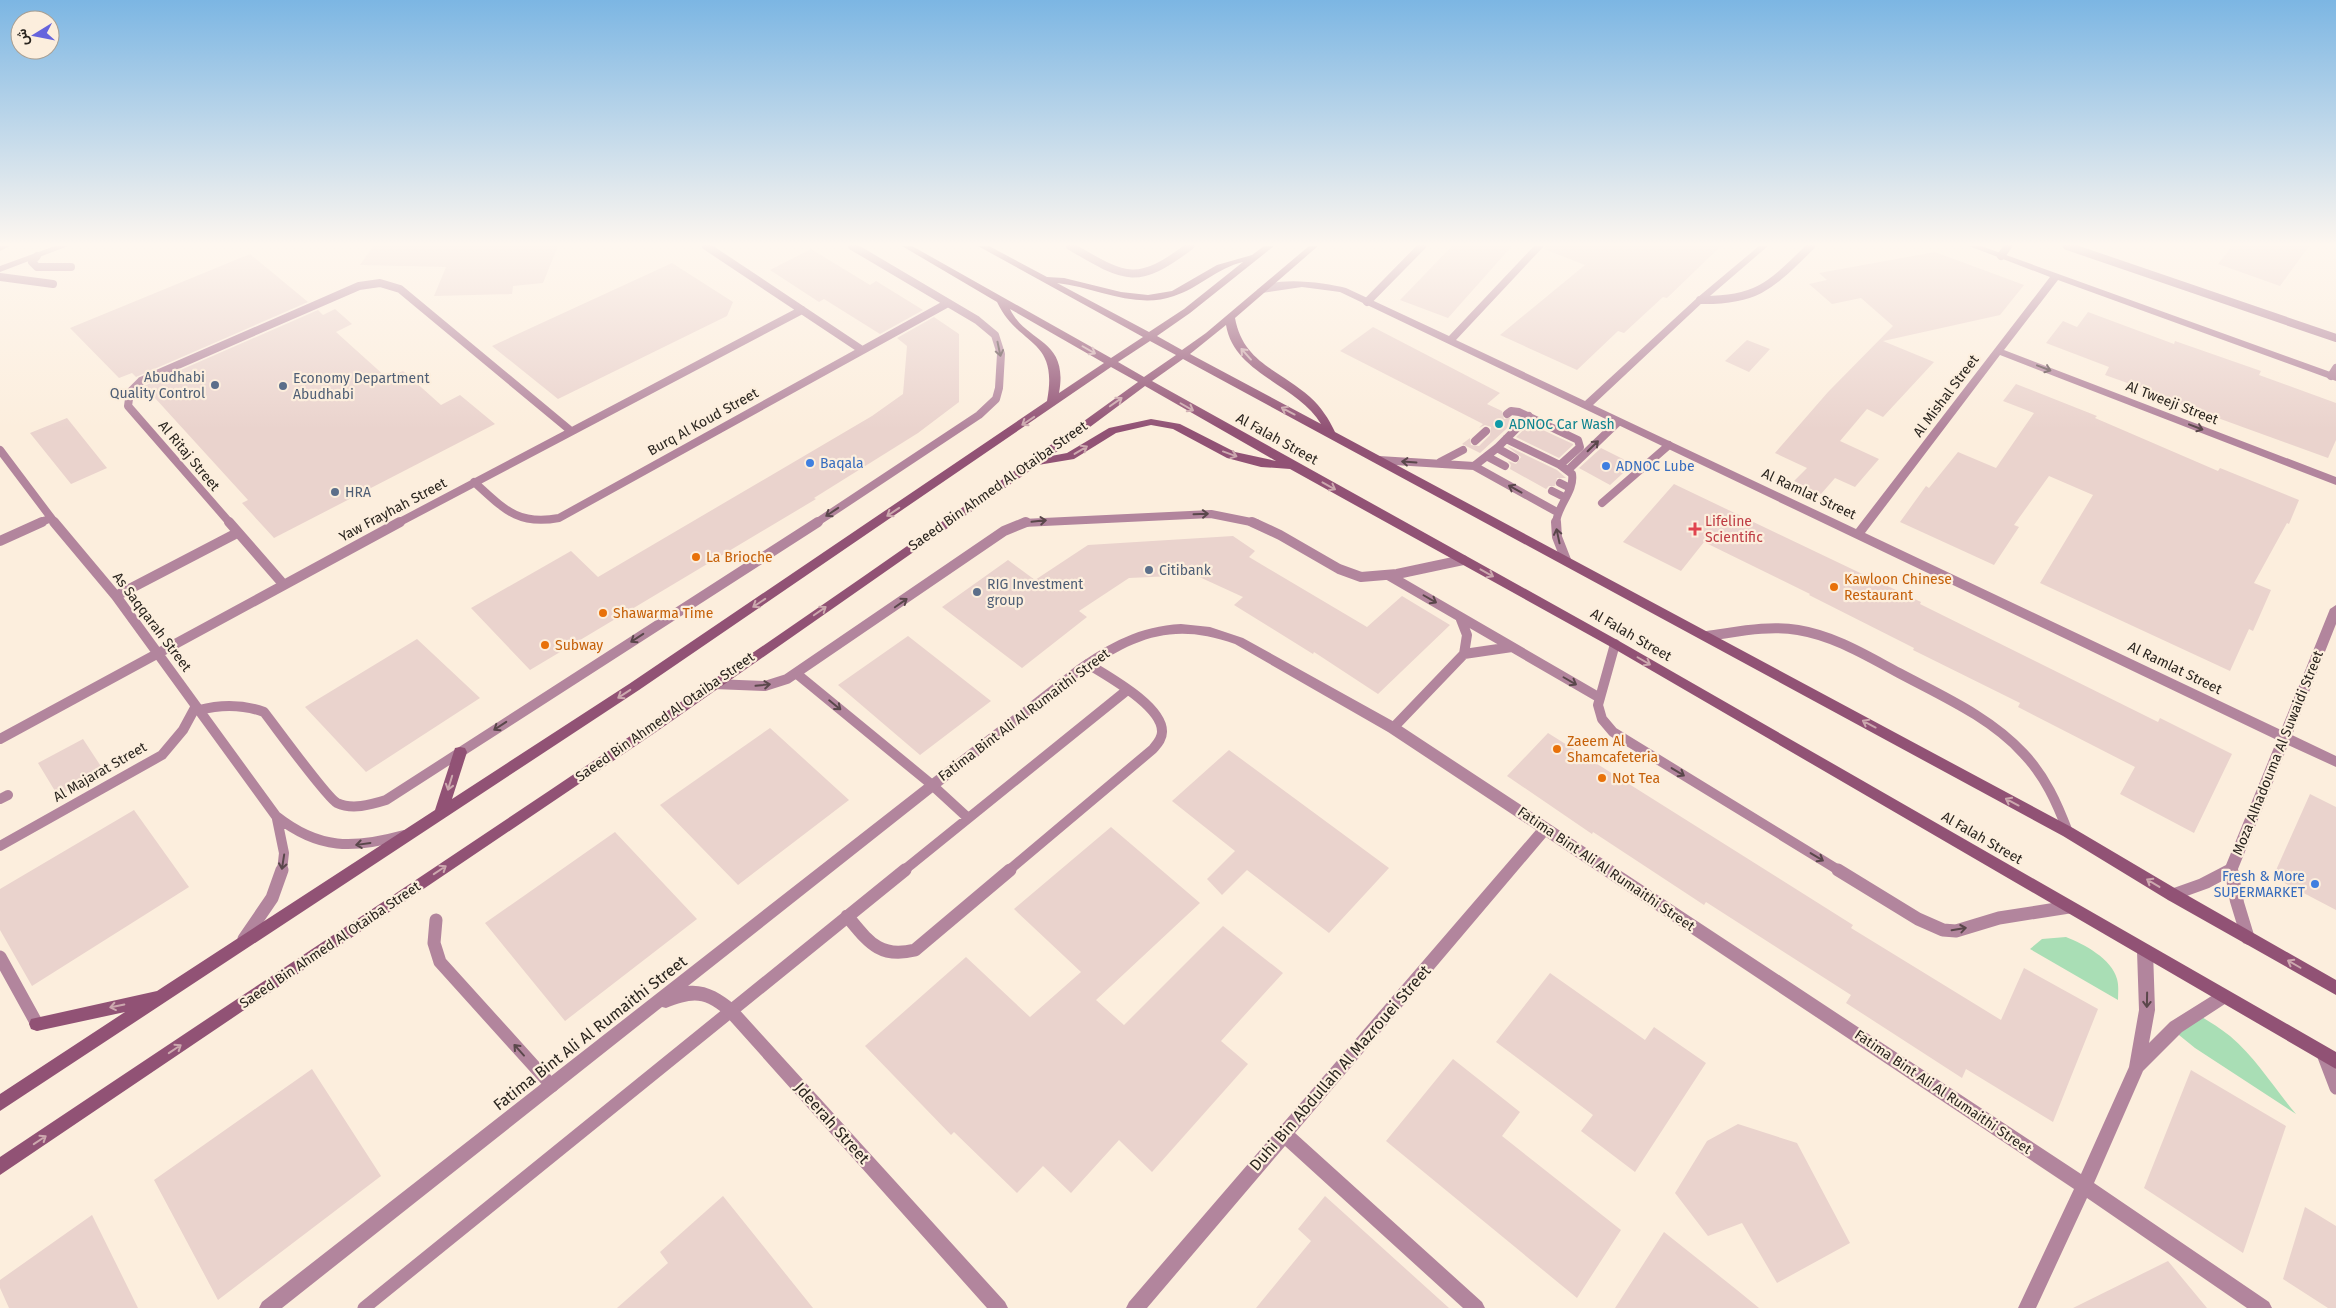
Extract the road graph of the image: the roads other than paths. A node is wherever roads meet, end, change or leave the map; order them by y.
1 (310, 307) edge
2 (422, 307) edge
3 (798, 307) edge
4 (941, 307) edge
5 (955, 307) edge
6 (1005, 307) edge
7 (1013, 307) edge
8 (1096, 307) edge
9 (1190, 307) edge
10 (1243, 307) edge
11 (1378, 307) edge
12 (1482, 307) edge
13 (1692, 307) edge
14 (2032, 307) edge
15 (2144, 307) edge
16 (2245, 307) edge
17 (802, 310) junction
18 (1230, 318) junction
19 (1150, 337) junction
20 (2336, 338) edge
21 (1449, 342) junction
22 (862, 350) junction
23 (1998, 351) junction
24 (1182, 354) junction
25 (1111, 363) junction
26 (2334, 374) edge
27 (1145, 382) junction
28 (1052, 404) junction
29 (1586, 406) junction
30 (1506, 414) dead end
31 (1529, 416) junction
32 (1618, 422) junction
33 (571, 431) junction
34 (1486, 431) dead end
35 (1331, 434) junction
36 (1506, 439) junction
37 (1475, 440) dead end
38 (1669, 445) junction
39 (1497, 448) junction
40 (0, 450) edge
41 (1463, 450) dead end
42 (1488, 457) junction
43 (1515, 458) dead end
44 (1379, 460) junction
45 (1035, 462) junction
46 (1437, 464) junction
47 (1560, 465) junction
48 (1293, 466) junction
49 (1474, 466) junction
50 (1505, 466) dead end
51 (1568, 470) junction
52 (2336, 481) edge
53 (474, 482) junction
54 (1560, 483) dead end
55 (1570, 488) junction
56 (1552, 490) dead end
57 (1564, 497) junction
58 (1602, 503) dead end
59 (1557, 512) junction
60 (51, 518) junction
61 (236, 533) junction
62 (1858, 534) junction
63 (0, 541) edge
64 (1463, 560) junction
65 (1566, 560) junction
66 (1388, 574) junction
67 (284, 585) junction
68 (116, 596) junction
69 (2336, 609) edge
70 (1460, 617) junction
71 (1707, 636) junction
72 (1615, 644) junction
73 (1512, 647) junction
74 (158, 653) junction
75 (1464, 654) junction
76 (1088, 664) junction
77 (797, 674) junction
78 (714, 684) junction
79 (1126, 691) junction
80 (1600, 698) junction
81 (198, 708) junction
82 (1393, 728) junction
83 (2284, 737) junction
84 (0, 738) edge
85 (460, 752) junction
86 (2336, 762) edge
87 (931, 784) junction
88 (441, 813) junction
89 (276, 816) junction
90 (968, 818) junction
91 (1545, 829) junction
92 (2068, 832) junction
93 (411, 833) junction
94 (0, 846) edge
95 (2231, 869) junction
96 (2172, 895) junction
97 (2068, 906) junction
98 (847, 916) junction
99 (436, 920) dead end
100 (2248, 938) junction
101 (241, 943) junction
102 (2145, 951) junction
103 (0, 957) edge
104 (2336, 988) edge
105 (164, 996) junction
106 (2223, 997) junction
107 (730, 1010) junction
108 (644, 1013) junction
109 (37, 1024) joint
110 (2323, 1054) junction
111 (2336, 1061) edge
112 (2137, 1067) junction
113 (552, 1086) junction
114 (2336, 1088) edge
115 (0, 1103) edge
116 (1284, 1134) junction
117 (0, 1167) edge
118 (2084, 1186) junction
119 (268, 1308) edge
120 (364, 1308) edge
121 (1000, 1308) edge
122 (1135, 1308) edge
123 (1476, 1308) edge
124 (2027, 1308) edge
125 (2263, 1308) edge

1 - 61 lane, Al Ritaj Street
2 - 33 lane, Al Ritaj Street
3 - 17 lane
4 - 22 lane, Burq Al Koud Street
5 -> 85 lane
6 - 28 main road
7 -> 25 main road, Al Falah Street
8 - 19 main road
9 - 19 main road
10 - 18 main road, Saeed Bin Ahmed Al Otaiba Street
11 - 21 street, Al Ramlat Street
12 - 21 street
13 - 29 street
14 - 23 street, Al Mishal Street
15 - 26 street
16 - 20 lane
17 - 22 lane
17 - 33 lane, Yaw Frayhah Street
18 - 24 main road, Saeed Bin Ahmed Al Otaiba Street
35 -> 18 main road
19 - 24 main road
19 - 25 main road
21 - 29 street, Al Ramlat Street
22 - 53 lane, Burq Al Koud Street
23 -> 52 street, Al Tweeji Street
23 - 62 street, Al Mishal Street
24 - 27 main road, Saeed Bin Ahmed Al Otaiba Street
35 -> 24 main road
25 - 27 main road, Al Falah Street
25 - 28 main road
45 -> 27 main road, Saeed Bin Ahmed Al Otaiba Street
27 -> 48 main road, Al Falah Street
28 -> 88 main road
29 - 32 street, Al Ramlat Street
30 - 31 lane
31 - 36 lane
31 - 47 lane
32 - 38 street, Al Ramlat Street
51 -> 32 lane
33 - 53 lane, Yaw Frayhah Street
34 - 37 lane
35 - 44 main road
36 - 39 lane
36 - 47 lane
38 - 58 lane
38 - 62 street, Al Ramlat Street
39 - 42 lane
39 - 43 lane
40 - 60 lane, As Saqqarah Street
41 - 46 lane
42 - 49 lane
42 - 50 lane
46 -> 44 lane
44 - 65 main road
45 -> 48 main road
78 -> 45 main road, Saeed Bin Ahmed Al Otaiba Street
46 - 49 lane
47 - 51 lane
48 -> 64 main road, Al Falah Street
59 -> 49 lane
51 - 55 lane
53 - 67 lane, Yaw Frayhah Street
54 - 55 lane
55 - 57 lane
56 - 57 lane
57 - 59 lane
65 -> 59 lane
60 - 63 lane
60 - 68 lane, As Saqqarah Street
61 - 67 lane, Al Ritaj Street
61 - 68 lane
62 - 83 street, Al Ramlat Street
64 - 66 lane
64 -> 72 main road, Al Falah Street
65 - 71 main road
66 -> 70 lane
77 -> 66 lane
67 - 74 lane, Yaw Frayhah Street
68 - 74 lane, As Saqqarah Street
69 - 83 street, Moza Alhadouma Al Suwaidi Street
70 - 73 lane
70 - 75 lane
92 -> 71 main road
71 - 92 lane
72 - 80 lane
72 -> 97 main road, Al Falah Street
73 - 75 lane
73 -> 80 lane
74 - 81 lane, As Saqqarah Street
74 - 84 lane, Yaw Frayhah Street
75 - 82 lane
76 - 79 lane
76 - 82 street, Fatima Bint Ali Al Rumaithi Street
76 - 87 street, Fatima Bint Ali Al Rumaithi Street
78 -> 77 lane
77 -> 87 lane, Fatima Bint Ali Al Rumaithi Street
117 -> 78 main road, Saeed Bin Ahmed Al Otaiba Street
79 - 90 lane
79 - 98 lane
80 -> 97 lane
81 - 85 lane
81 - 89 lane, As Saqqarah Street
81 - 94 lane, Al Majarat Street
82 - 91 street, Fatima Bint Ali Al Rumaithi Street
83 - 86 street, Al Ramlat Street
83 - 95 street, Moza Alhadouma Al Suwaidi Street
85 -> 88 main road
87 - 90 lane, Fatima Bint Ali Al Rumaithi Street
87 - 108 street, Fatima Bint Ali Al Rumaithi Street
88 - 93 main road
93 -> 89 lane, As Saqqarah Street
89 -> 101 lane, As Saqqarah Street
90 - 98 lane
91 - 116 street, Duhi Bin Abdullah Al Mazrouei Street
91 - 118 street, Fatima Bint Ali Al Rumaithi Street
96 -> 92 main road
93 - 101 main road
95 - 96 street, Moza Alhadouma Al Suwaidi Street
95 - 100 street, Moza Alhadouma Al Suwaidi Street
96 - 100 main road
97 - 102 main road, Al Falah Street
98 - 107 lane
113 -> 99 lane
104 -> 100 main road
101 - 105 main road
102 - 106 main road, Al Falah Street
102 -> 112 street
103 - 109 lane
105 -> 109 main road
105 - 115 main road
106 - 110 main road, Al Falah Street
106 - 112 street
107 - 108 street, Jdeerah Street
107 - 120 lane
107 - 121 street, Jdeerah Street
108 - 113 street, Fatima Bint Ali Al Rumaithi Street
110 - 111 main road, Al Falah Street
110 - 114 lane
112 - 118 street
113 - 119 street, Fatima Bint Ali Al Rumaithi Street
116 - 122 street, Duhi Bin Abdullah Al Mazrouei Street
116 - 123 street
118 - 124 street
118 - 125 street, Fatima Bint Ali Al Rumaithi Street

